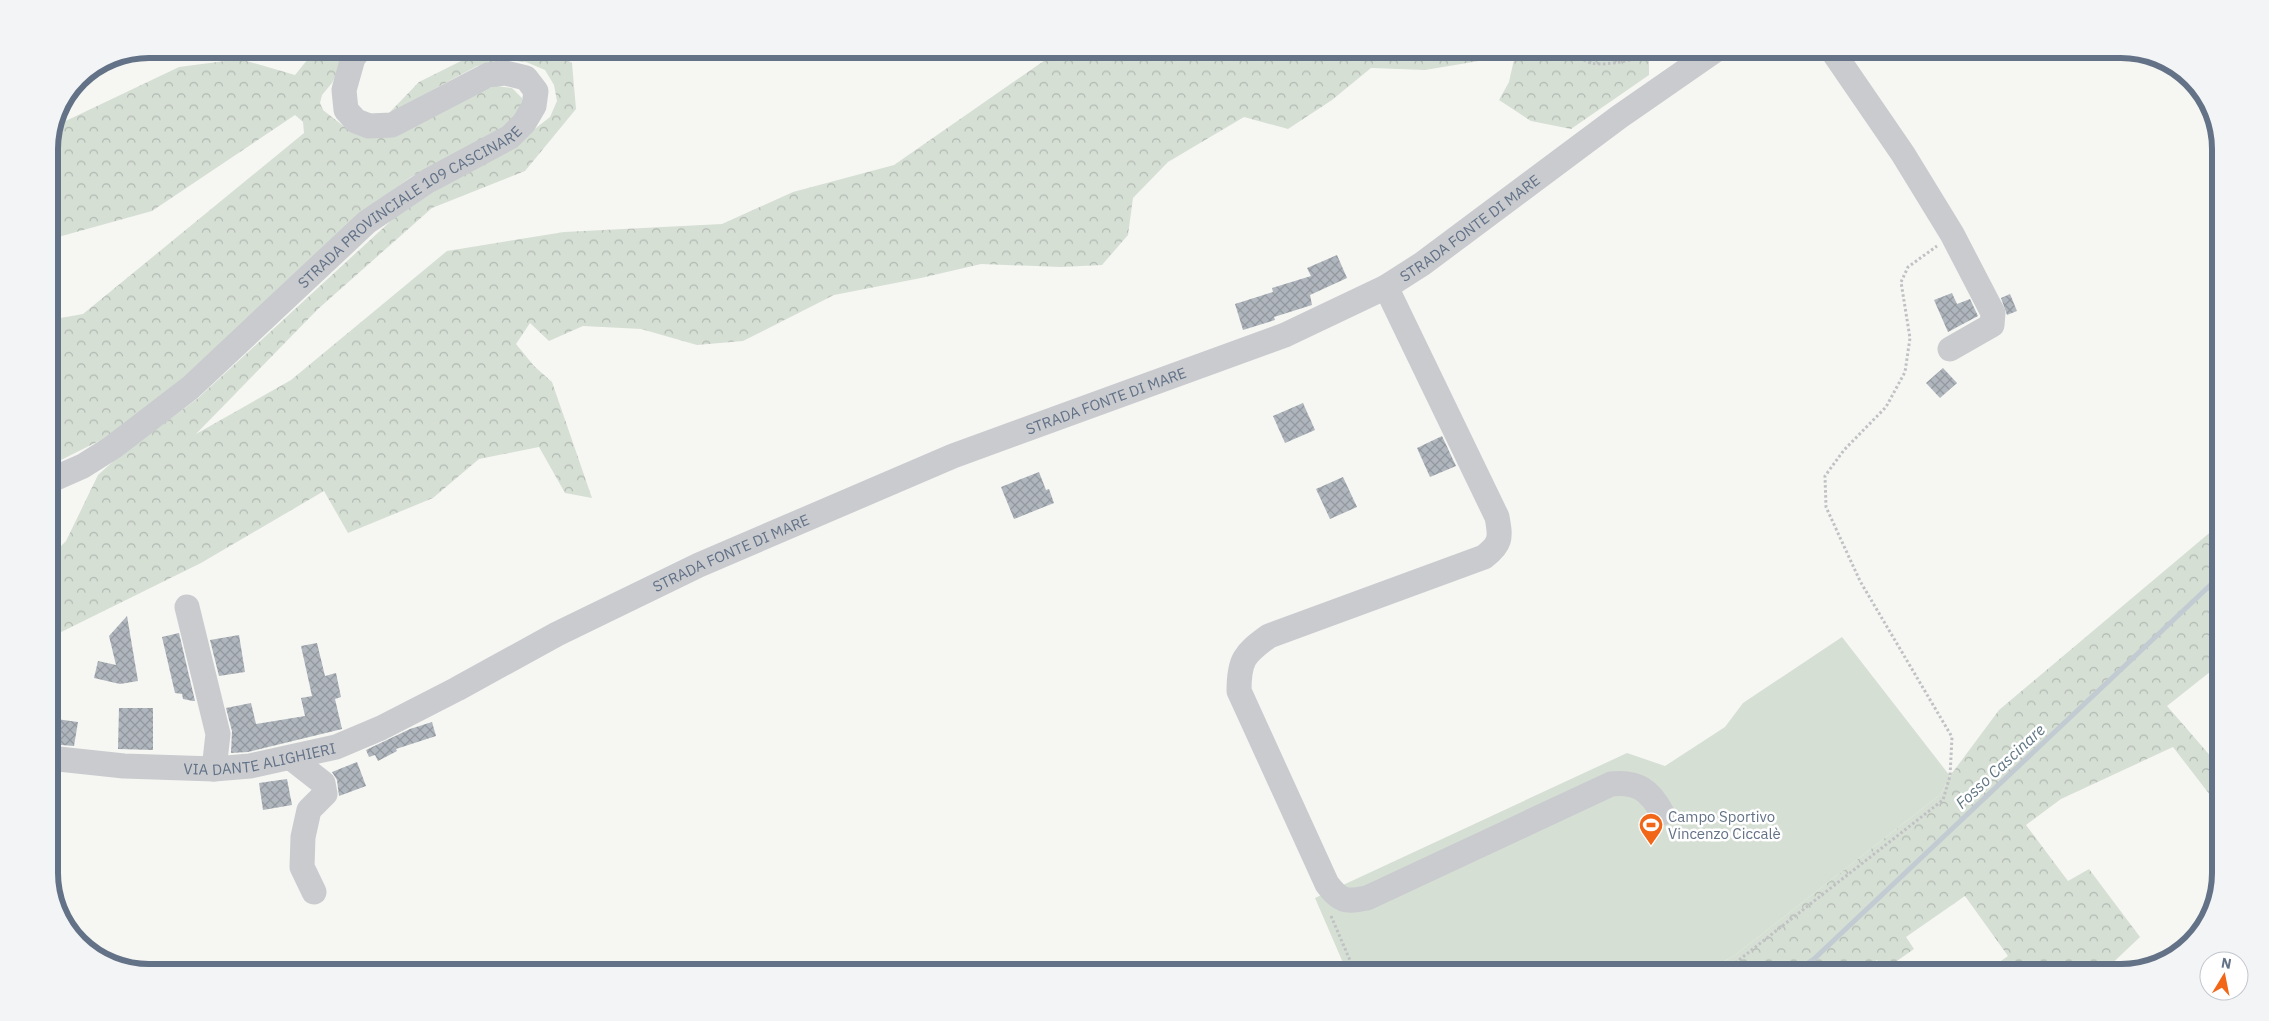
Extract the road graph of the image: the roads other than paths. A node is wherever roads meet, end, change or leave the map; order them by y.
1 (353, 58) edge
2 (1704, 58) edge
3 (1838, 58) edge
4 (1386, 287) junction
5 (1950, 349) dead end
6 (58, 477) edge
7 (188, 607) dead end
8 (457, 689) joint
9 (292, 758) junction
10 (58, 759) edge
11 (214, 769) junction
12 (1662, 812) dead end
13 (314, 892) dead end

1 - 6 street, STRADA PROVINCIALE 109 CASCINARE
2 - 4 street, STRADA FONTE DI MARE
3 - 5 street
4 - 8 street, STRADA FONTE DI MARE
4 - 12 street
7 - 11 street
8 - 9 street, VIA DANTE ALIGHIERI
9 - 11 street, VIA DANTE ALIGHIERI
9 - 13 street
10 - 11 street, VIA DANTE ALIGHIERI

